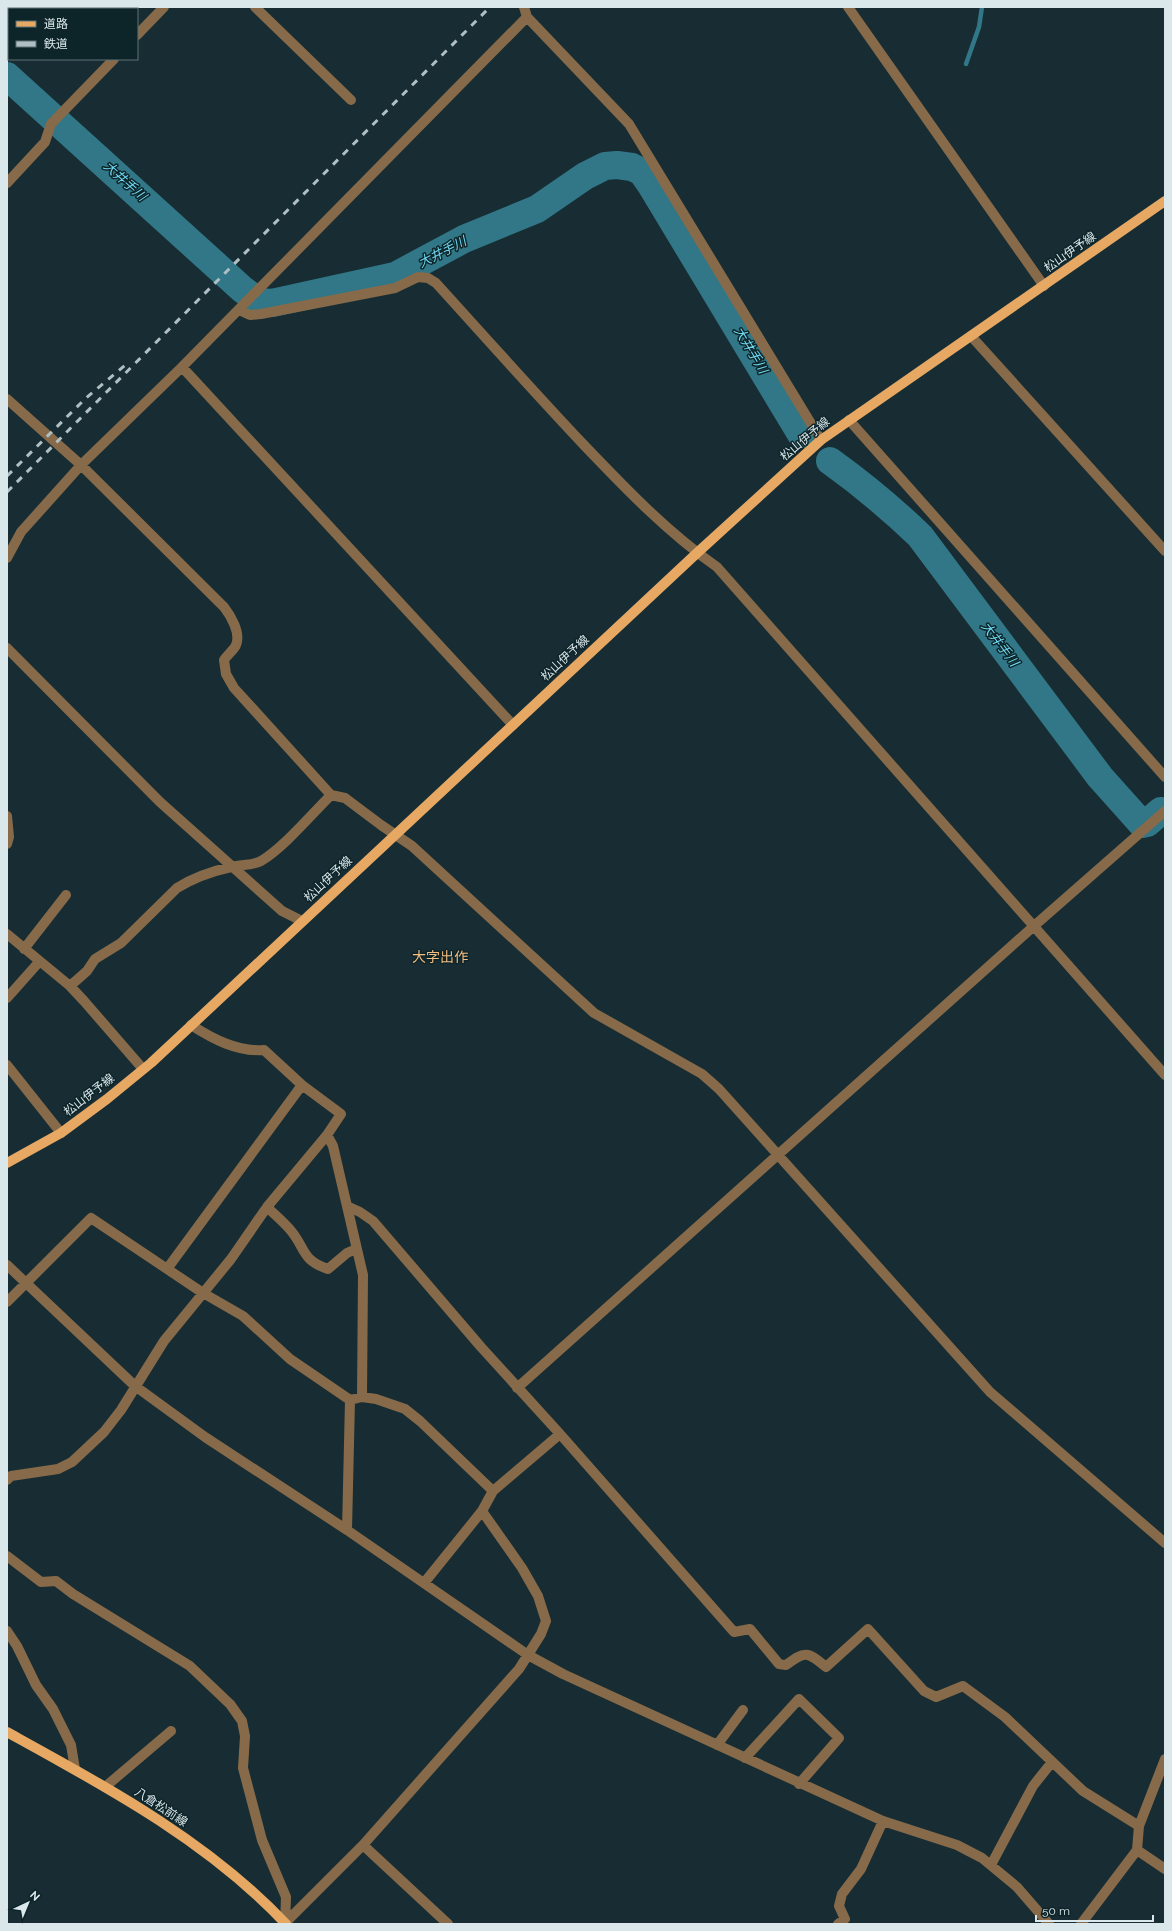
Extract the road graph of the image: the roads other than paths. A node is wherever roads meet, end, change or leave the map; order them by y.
1 (164, 7) edge
2 (255, 7) edge
3 (848, 7) edge
4 (525, 12) edge
5 (138, 34) edge
6 (113, 60) edge
7 (351, 100) dead end
8 (7, 183) edge
9 (1165, 201) edge
10 (1044, 286) junction
11 (239, 310) junction
12 (971, 336) junction
13 (182, 367) junction
14 (7, 399) edge
15 (849, 420) junction
16 (820, 440) junction
17 (81, 465) junction
18 (1165, 551) edge
19 (697, 553) junction
20 (7, 558) edge
21 (7, 648) edge
22 (513, 725) junction
23 (1165, 777) edge
24 (331, 795) junction
25 (1165, 811) edge
26 (7, 816) edge
27 (395, 834) junction
28 (7, 844) edge
29 (233, 866) junction
30 (66, 895) dead end
31 (302, 921) junction
32 (1034, 926) junction
33 (7, 934) edge
34 (24, 949) junction
35 (39, 962) junction
36 (70, 986) junction
37 (7, 998) edge
38 (191, 1025) junction
39 (7, 1065) edge
40 (143, 1069) junction
41 (1165, 1075) edge
42 (302, 1085) junction
43 (61, 1133) junction
44 (327, 1135) junction
45 (779, 1155) junction
46 (7, 1163) edge
47 (268, 1207) junction
48 (349, 1207) junction
49 (356, 1249) junction
50 (7, 1265) edge
51 (167, 1269) junction
52 (26, 1283) junction
53 (203, 1293) junction
54 (7, 1302) edge
55 (135, 1386) junction
56 (518, 1388) junction
57 (362, 1397) junction
58 (350, 1400) junction
59 (560, 1434) junction
60 (7, 1480) edge
61 (493, 1491) junction
62 (482, 1512) junction
63 (347, 1530) junction
64 (1165, 1543) edge
65 (7, 1556) edge
66 (424, 1583) junction
67 (7, 1631) edge
68 (528, 1655) junction
69 (743, 1710) dead end
70 (171, 1731) dead end
71 (7, 1732) edge
72 (717, 1745) junction
73 (745, 1758) junction
74 (1165, 1759) edge
75 (1052, 1762) junction
76 (75, 1769) junction
77 (799, 1784) junction
78 (105, 1787) junction
79 (883, 1821) junction
80 (1139, 1826) junction
81 (363, 1845) junction
82 (1137, 1850) junction
83 (991, 1865) junction
84 (1165, 1869) edge
85 (844, 1922) edge
86 (286, 1924) edge
87 (448, 1924) edge
88 (1049, 1924) edge
89 (1081, 1924) edge

1 - 5 street
2 - 7 street
3 - 10 street
4 - 11 street
4 - 16 street
6 - 8 street
9 - 10 main road, 松山伊予線
10 - 12 main road, 松山伊予線
11 - 13 street
11 - 19 street
12 - 15 main road, 松山伊予線
12 - 18 street
13 - 17 street
13 - 22 street
14 - 17 street
15 - 16 main road, 松山伊予線
15 - 23 street
16 - 19 main road, 松山伊予線
17 - 20 street
17 - 24 street
19 - 22 main road, 松山伊予線
19 - 32 street
21 - 29 street
22 - 27 main road, 松山伊予線
24 - 27 street
24 - 29 street
25 - 32 street
26 - 28 street
27 - 31 main road, 松山伊予線
27 - 45 street
29 - 31 street
29 - 36 street
30 - 34 street
31 - 38 main road, 松山伊予線
32 - 41 street
32 - 45 street
33 - 34 street
34 - 35 street
35 - 36 street
35 - 37 street
36 - 40 street
38 - 40 main road, 松山伊予線
38 - 42 street
39 - 43 street
40 - 43 main road, 松山伊予線
42 - 44 street
42 - 51 street
43 - 46 main road, 松山伊予線
44 - 47 street
44 - 48 street
45 - 56 street
45 - 64 street
47 - 49 street
47 - 53 street
48 - 49 street
48 - 56 street
49 - 57 street
50 - 52 street
51 - 52 street
51 - 53 street
52 - 54 street
52 - 55 street
53 - 55 street
53 - 58 street
55 - 60 street
55 - 63 street
56 - 59 street
57 - 58 street
57 - 61 street
58 - 63 street
59 - 61 street
59 - 75 street
61 - 62 street
62 - 66 street
62 - 68 street
63 - 66 street
65 - 86 street
66 - 68 street
67 - 76 street
68 - 72 street
68 - 81 street
69 - 72 street
70 - 78 street
71 - 76 main road, 八倉松前線
72 - 73 street
73 - 77 street
73 - 77 street
74 - 80 street
75 - 80 street
75 - 83 street
76 - 78 main road, 八倉松前線
77 - 79 street
78 - 86 main road, 八倉松前線
79 - 83 street
79 - 85 street
80 - 82 street
81 - 86 street
81 - 87 street
82 - 84 street
82 - 89 street
83 - 88 street

